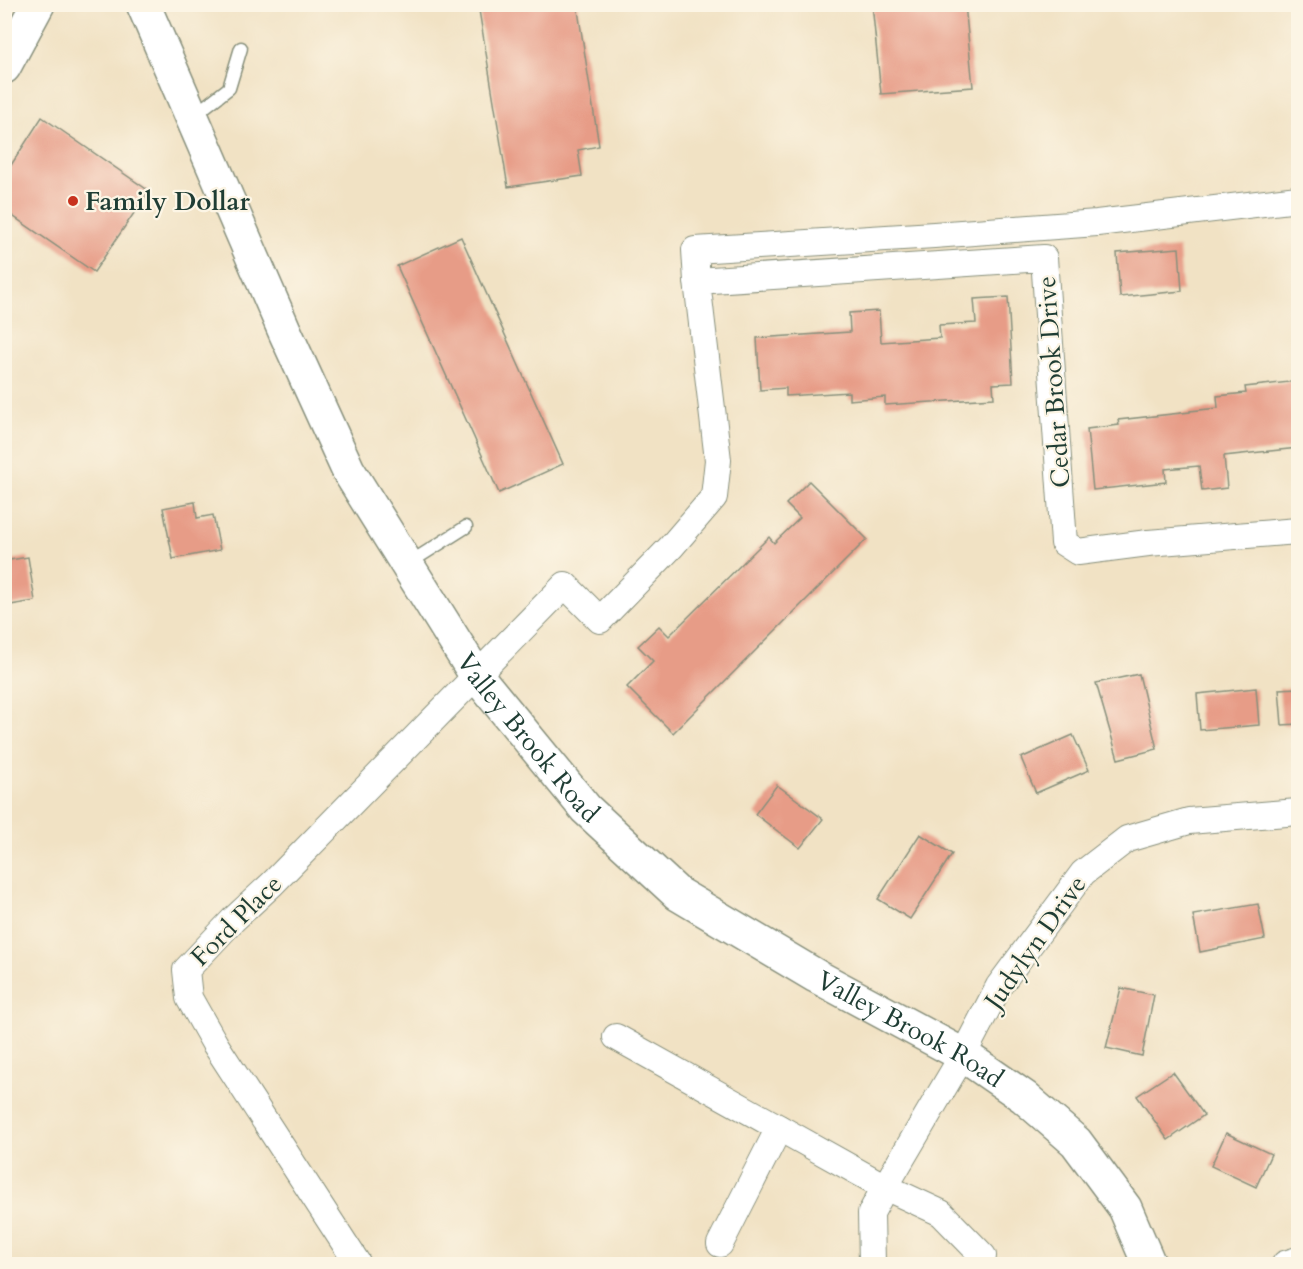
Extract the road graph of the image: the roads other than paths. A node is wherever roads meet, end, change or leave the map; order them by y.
1 (38, 4) edge
2 (143, 4) edge
3 (241, 48) dead end
4 (4, 67) edge
5 (192, 116) junction
6 (1299, 199) edge
7 (1044, 227) junction
8 (1044, 258) junction
9 (696, 281) junction
10 (466, 527) dead end
11 (1299, 531) edge
12 (407, 564) junction
13 (476, 675) junction
14 (1299, 812) edge
15 (616, 1037) dead end
16 (963, 1055) junction
17 (779, 1128) junction
18 (885, 1186) junction
19 (720, 1244) dead end
20 (983, 1256) dead end
21 (1299, 1260) edge
22 (358, 1264) edge
23 (872, 1264) edge
24 (1149, 1264) edge
25 (1285, 1264) edge

1 - 4 main road
2 - 5 main road, Valley Brook Road
3 - 5 lane
5 - 12 main road, Valley Brook Road
6 - 7 street
7 - 8 street
7 - 9 street
8 - 9 street, Cedar Brook Drive
8 - 11 street, Cedar Brook Drive
9 - 13 street
10 - 12 lane
12 - 13 main road, Valley Brook Road
13 - 16 main road, Valley Brook Road
13 - 22 street, Ford Place
14 - 16 street, Judylyn Drive
15 - 17 street
16 - 18 street, Judylyn Drive
16 - 24 main road, Valley Brook Road
17 - 18 street
17 - 19 street
18 - 20 street
18 - 23 street, Judylyn Drive
21 - 25 street

